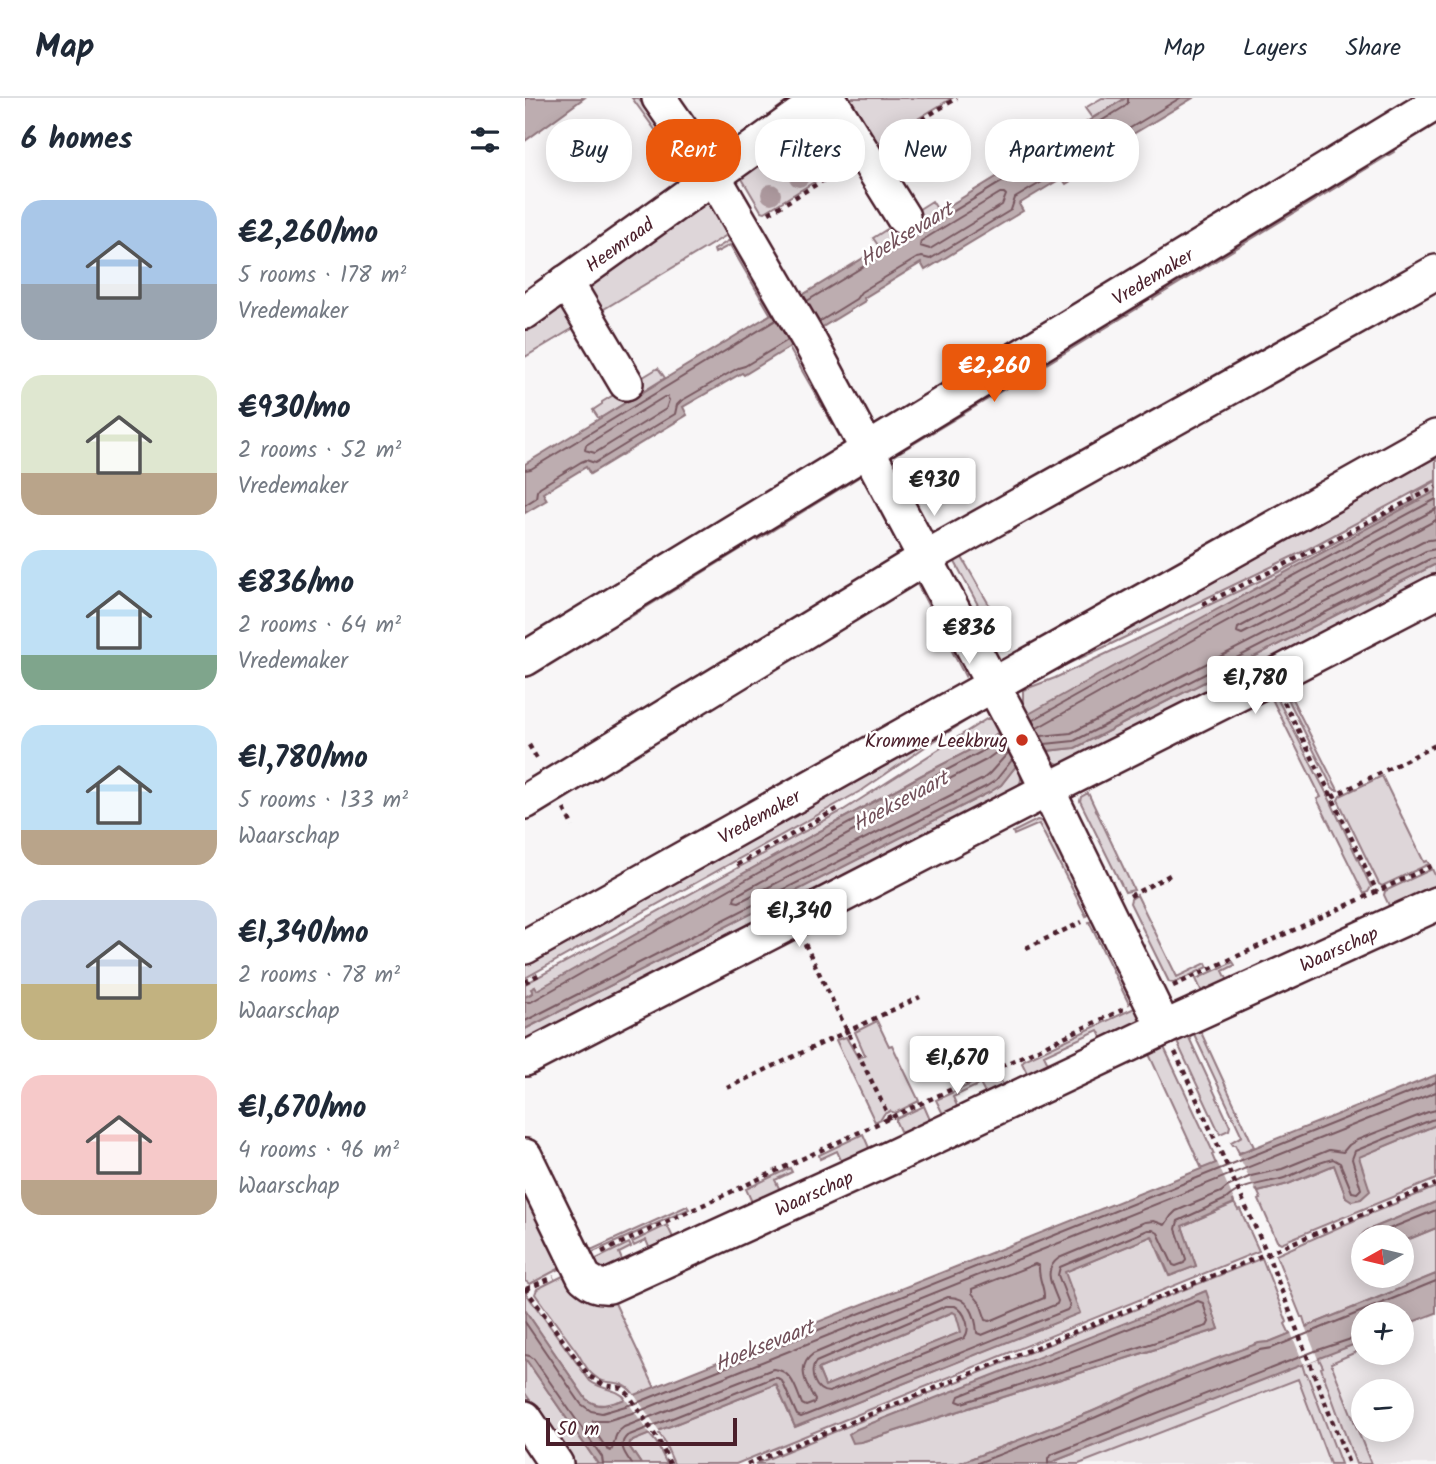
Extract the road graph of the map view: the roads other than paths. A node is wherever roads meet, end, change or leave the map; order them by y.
1 (659, 98) edge
2 (823, 98) edge
3 (829, 98) edge
4 (1436, 103) edge
5 (674, 119) edge
6 (741, 157) edge
7 (707, 182) edge
8 (717, 182) edge
9 (903, 217) dead end
10 (1436, 272) edge
11 (566, 282) junction
12 (525, 312) edge
13 (625, 383) dead end
14 (1436, 437) edge
15 (867, 449) junction
16 (925, 558) junction
17 (1436, 592) edge
18 (525, 659) edge
19 (992, 684) junction
20 (1047, 790) junction
21 (525, 803) edge
22 (1436, 904) edge
23 (525, 947) edge
24 (1164, 1028) junction
25 (525, 1059) edge
26 (525, 1156) edge
27 (525, 1418) edge
28 (556, 1464) edge

1 - 5 street
2 - 6 street, Heemraad
3 - 9 street
4 - 15 street, Vredemaker
7 - 11 street, Heemraad
8 - 15 street
10 - 16 street
11 - 12 street, Heemraad
11 - 13 street
14 - 19 street, Vredemaker
15 - 16 street
15 - 18 street, Vredemaker
16 - 19 street
16 - 21 street
17 - 20 street
19 - 20 street
19 - 23 street, Vredemaker
20 - 24 street
20 - 25 street
22 - 24 street, Waarschap
24 - 26 street, Waarschap
27 - 28 street

